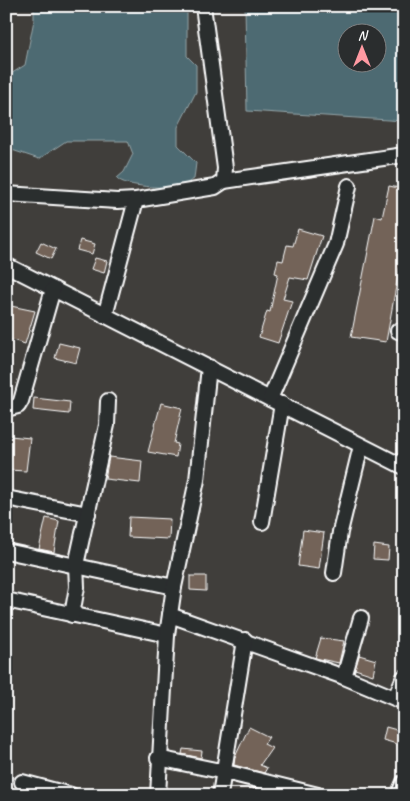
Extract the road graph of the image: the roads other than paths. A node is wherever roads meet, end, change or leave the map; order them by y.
1 (203, 6) edge
2 (404, 155) edge
3 (224, 181) junction
4 (349, 186) dead end
5 (6, 194) edge
6 (136, 200) junction
7 (6, 265) edge
8 (53, 289) junction
9 (105, 316) junction
10 (209, 367) junction
11 (276, 401) junction
12 (108, 402) dead end
13 (6, 409) edge
14 (361, 446) junction
15 (404, 467) edge
16 (6, 498) edge
17 (88, 514) junction
18 (262, 522) dead end
19 (6, 551) edge
20 (76, 565) junction
21 (334, 573) dead end
22 (174, 587) junction
23 (6, 600) edge
24 (72, 615) junction
25 (170, 615) junction
26 (362, 618) dead end
27 (167, 635) junction
28 (245, 640) junction
29 (344, 676) junction
30 (404, 677) edge
31 (399, 700) edge
32 (158, 758) junction
33 (225, 772) junction
34 (22, 782) dead end
35 (70, 795) edge
36 (158, 795) edge
37 (220, 795) edge
38 (318, 795) edge

1 - 3 street
2 - 3 street
3 - 6 street
4 - 11 street
5 - 6 street
6 - 9 street
7 - 8 street
8 - 9 street
8 - 13 street
9 - 10 street
10 - 11 street
10 - 22 street
11 - 14 street
11 - 18 street
12 - 17 street
14 - 15 street
14 - 21 street
16 - 17 street
17 - 20 street
19 - 20 street
20 - 22 street
20 - 24 street
22 - 25 street
23 - 24 street
24 - 27 street
25 - 27 street
25 - 28 street
26 - 29 street
27 - 32 street
28 - 29 street
28 - 33 street
29 - 31 street
30 - 31 street
32 - 33 street
32 - 36 street
33 - 37 street
33 - 38 street
34 - 35 street

